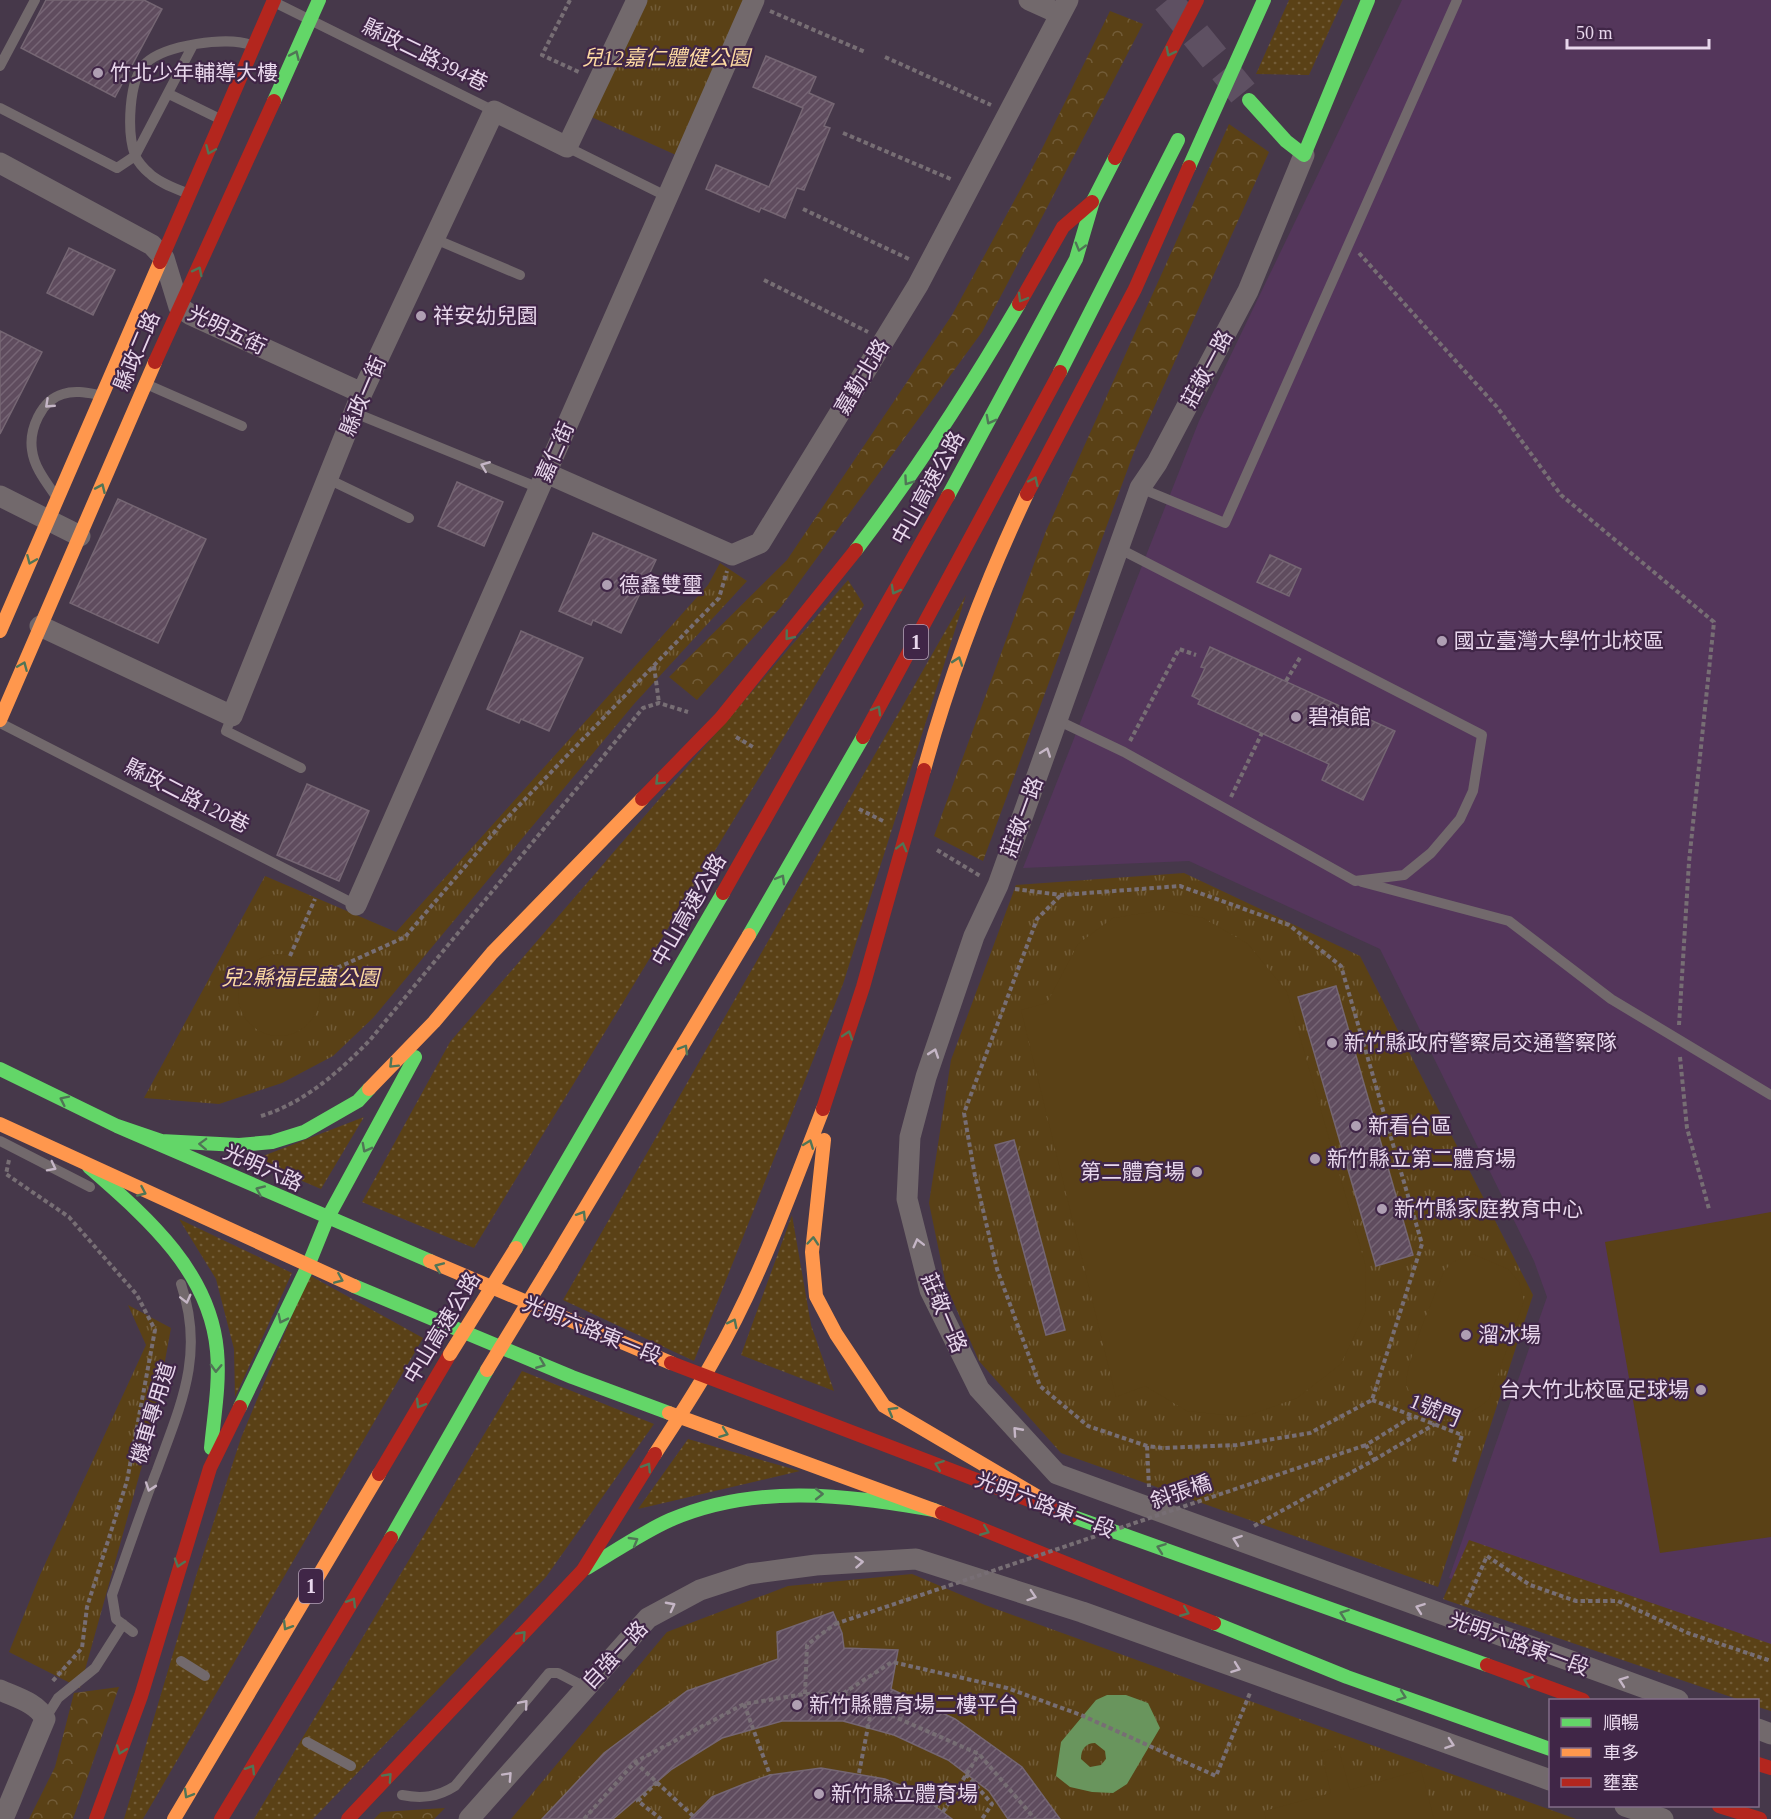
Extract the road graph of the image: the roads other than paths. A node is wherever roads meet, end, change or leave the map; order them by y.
1 (35, 0) edge
2 (319, 0) edge
3 (637, 0) edge
4 (1029, 0) edge
5 (1197, 0) edge
6 (1264, 0) edge
7 (1368, 0) edge
8 (1457, 0) edge
9 (274, 1) edge
10 (753, 2) edge
11 (1064, 7) edge
12 (311, 20) junction
13 (193, 45) junction
14 (255, 46) junction
15 (0, 66) edge
16 (169, 94) junction
17 (1249, 100) tunnel mouth
18 (0, 108) edge
19 (494, 111) junction
20 (223, 120) junction
21 (1184, 127) dead end
22 (567, 147) junction
23 (1304, 155) junction
24 (135, 156) junction
25 (0, 163) edge
26 (191, 195) junction
27 (668, 196) junction
28 (1093, 201) junction
29 (435, 239) junction
30 (164, 258) junction
31 (520, 275) dead end
32 (179, 307) junction
33 (146, 384) junction
34 (103, 396) junction
35 (359, 403) junction
36 (242, 426) dead end
37 (328, 480) junction
38 (543, 480) junction
39 (1140, 488) junction
40 (0, 496) edge
41 (58, 498) junction
42 (410, 518) dead end
43 (47, 522) junction
44 (80, 536) junction
45 (1118, 548) junction
46 (40, 626) junction
47 (0, 631) edge
48 (232, 716) junction
49 (1057, 720) junction
50 (0, 721) edge
51 (301, 768) dead end
52 (1355, 881) junction
53 (356, 905) joint
54 (434, 1022) junction
55 (0, 1068) edge
56 (830, 1090) junction
57 (1771, 1095) edge
58 (0, 1125) edge
59 (117, 1126) junction
60 (0, 1141) edge
61 (89, 1167) junction
62 (327, 1219) junction
63 (308, 1266) junction
64 (512, 1298) joint
65 (704, 1374) junction
66 (679, 1416) junction
67 (210, 1468) junction
68 (1057, 1474) joint
69 (934, 1510) junction
70 (1069, 1515) junction
71 (583, 1570) junction
72 (123, 1624) junction
73 (133, 1632) dead end
74 (181, 1661) dead end
75 (205, 1676) dead end
76 (1347, 1677) junction
77 (585, 1687) junction
78 (0, 1690) edge
79 (1576, 1699) edge
80 (1673, 1699) edge
81 (45, 1719) junction
82 (1395, 1725) junction
83 (307, 1742) dead end
84 (1549, 1748) edge
85 (351, 1766) dead end
86 (1549, 1778) edge
87 (402, 1795) dead end
88 (1628, 1807) edge
89 (1722, 1807) edge
90 (3, 1819) edge
91 (96, 1819) edge
92 (174, 1819) edge
93 (221, 1819) edge
94 (348, 1819) edge
95 (468, 1819) edge
96 (1663, 1819) edge
97 (1760, 1819) edge

1 - 15 lane
2 - 12 main road, 縣政二路
3 - 22 street
4 - 11 street
5 -> 28 main road, 中山高速公路 / 1
56 -> 6 main road
7 - 23 main road, 莊敬一路
8 - 39 lane
9 - 12 lane, 縣政二路394巷
9 - 14 main road, 縣政二路
10 - 27 street, 嘉仁街
11 - 38 street, 嘉勤北路
12 - 19 lane, 縣政二路394巷
32 -> 12 main road, 縣政二路
13 - 14 lane
13 - 16 lane
13 - 24 lane
14 - 20 main road, 縣政二路
16 - 20 lane
16 - 24 lane
17 - 23 main road
18 - 24 lane
19 - 22 street
19 - 29 street, 縣政一街
20 -> 26 main road, 縣政二路
93 -> 21 main road, 1, bridge
22 - 27 lane
23 - 39 street, 莊敬一路
24 - 26 lane
25 - 30 street
26 - 30 main road, 縣政二路
27 - 38 street, 嘉仁街
28 -> 54 main road
28 -> 92 main road, 中山高速公路 / 1, bridge
29 - 31 lane
29 - 35 street, 縣政一街
30 - 32 street, 光明五街
30 - 34 main road, 縣政二路
32 - 33 main road, 縣政二路
32 - 35 street, 光明五街
33 - 36 lane
44 -> 33 main road, 縣政二路
34 - 41 main road, 縣政二路
34 -> 41 lane
35 - 37 street, 縣政一街
38 -> 35 lane, 光明五街
37 - 42 lane
37 - 48 street, 縣政一街
38 - 53 street, 嘉仁街
39 - 45 street, 莊敬一路
40 - 43 street
41 - 43 main road, 縣政二路
43 - 44 street
43 -> 47 main road, 縣政二路
44 - 46 main road, 縣政二路
45 - 49 street, 莊敬一路
45 - 52 lane
46 - 48 street
50 -> 46 main road, 縣政二路
48 - 51 lane
49 - 52 lane
68 -> 49 street, 莊敬一路
50 - 53 lane, 縣政二路120巷
52 - 57 lane
54 -> 59 main road
54 -> 62 main road
59 -> 55 main road, 光明六路
65 -> 56 main road
70 -> 56 main road
58 - 61 main road
62 -> 59 main road, 光明六路
60 -> 72 lane, 機車專用道
61 -> 63 main road
61 -> 67 main road
62 - 63 main road
64 -> 62 main road, 光明六路
63 -> 66 main road
63 -> 67 main road
64 - 65 main road, 光明六路東一段
65 - 66 main road
70 -> 65 main road, 光明六路東一段
66 -> 69 main road
71 -> 66 main road
67 -> 91 main road
80 -> 68 street, 光明六路東一段
71 -> 69 main road
69 -> 76 main road
79 -> 70 main road, 光明六路東一段
94 -> 71 main road
72 - 73 lane, 機車專用道
72 - 81 lane
74 - 75 lane
76 - 82 street
76 -> 84 main road
77 -> 82 street, 自強一路
87 -> 77 lane
95 -> 77 street, 自強一路
78 - 81 street
81 - 90 street
82 -> 86 street
83 - 85 lane
88 - 96 street
89 - 97 main road

